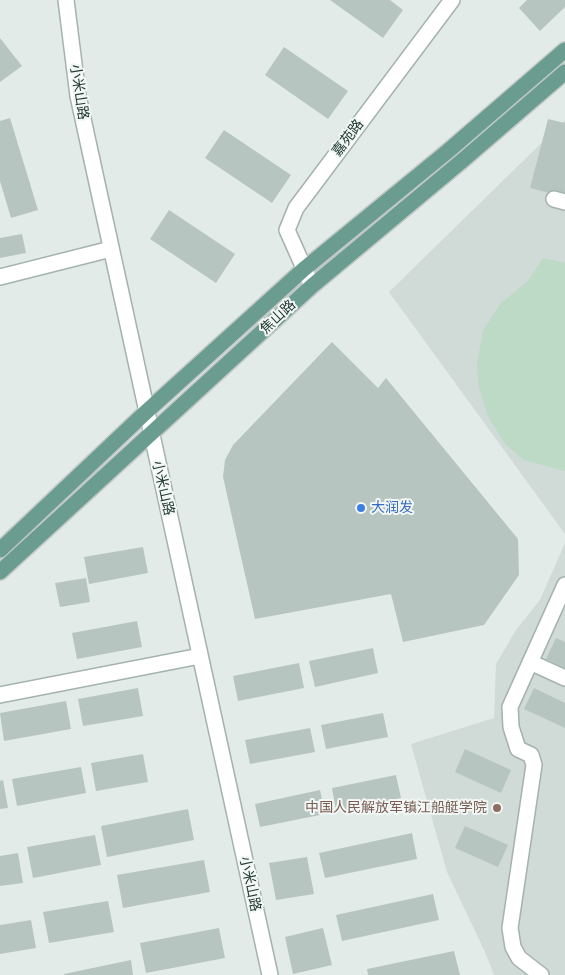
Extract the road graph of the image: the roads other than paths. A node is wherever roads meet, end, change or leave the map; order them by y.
1 (66, 0) edge
2 (452, 0) edge
3 (565, 50) edge
4 (565, 72) edge
5 (111, 250) junction
6 (304, 269) junction
7 (0, 277) edge
8 (312, 286) junction
9 (146, 412) junction
10 (151, 434) junction
11 (0, 550) edge
12 (0, 572) edge
13 (565, 585) edge
14 (559, 614) edge
15 (200, 656) junction
16 (530, 662) junction
17 (565, 678) edge
18 (0, 695) edge
19 (270, 975) edge
20 (541, 975) edge

1 - 5 street, 小米山路
2 - 6 street, 嘉苑路
3 - 6 main road, 焦山路
4 - 8 main road, 焦山路
5 - 7 street
5 - 9 street, 小米山路
6 - 8 street, 嘉苑路
6 - 9 main road, 焦山路
8 - 10 main road, 焦山路
9 - 10 street, 小米山路
9 - 11 main road, 焦山路
10 - 12 main road, 焦山路
10 - 15 street, 小米山路
13 - 14 street
14 - 16 street
15 - 18 street
15 - 19 street, 小米山路
16 - 17 street
16 - 20 street

